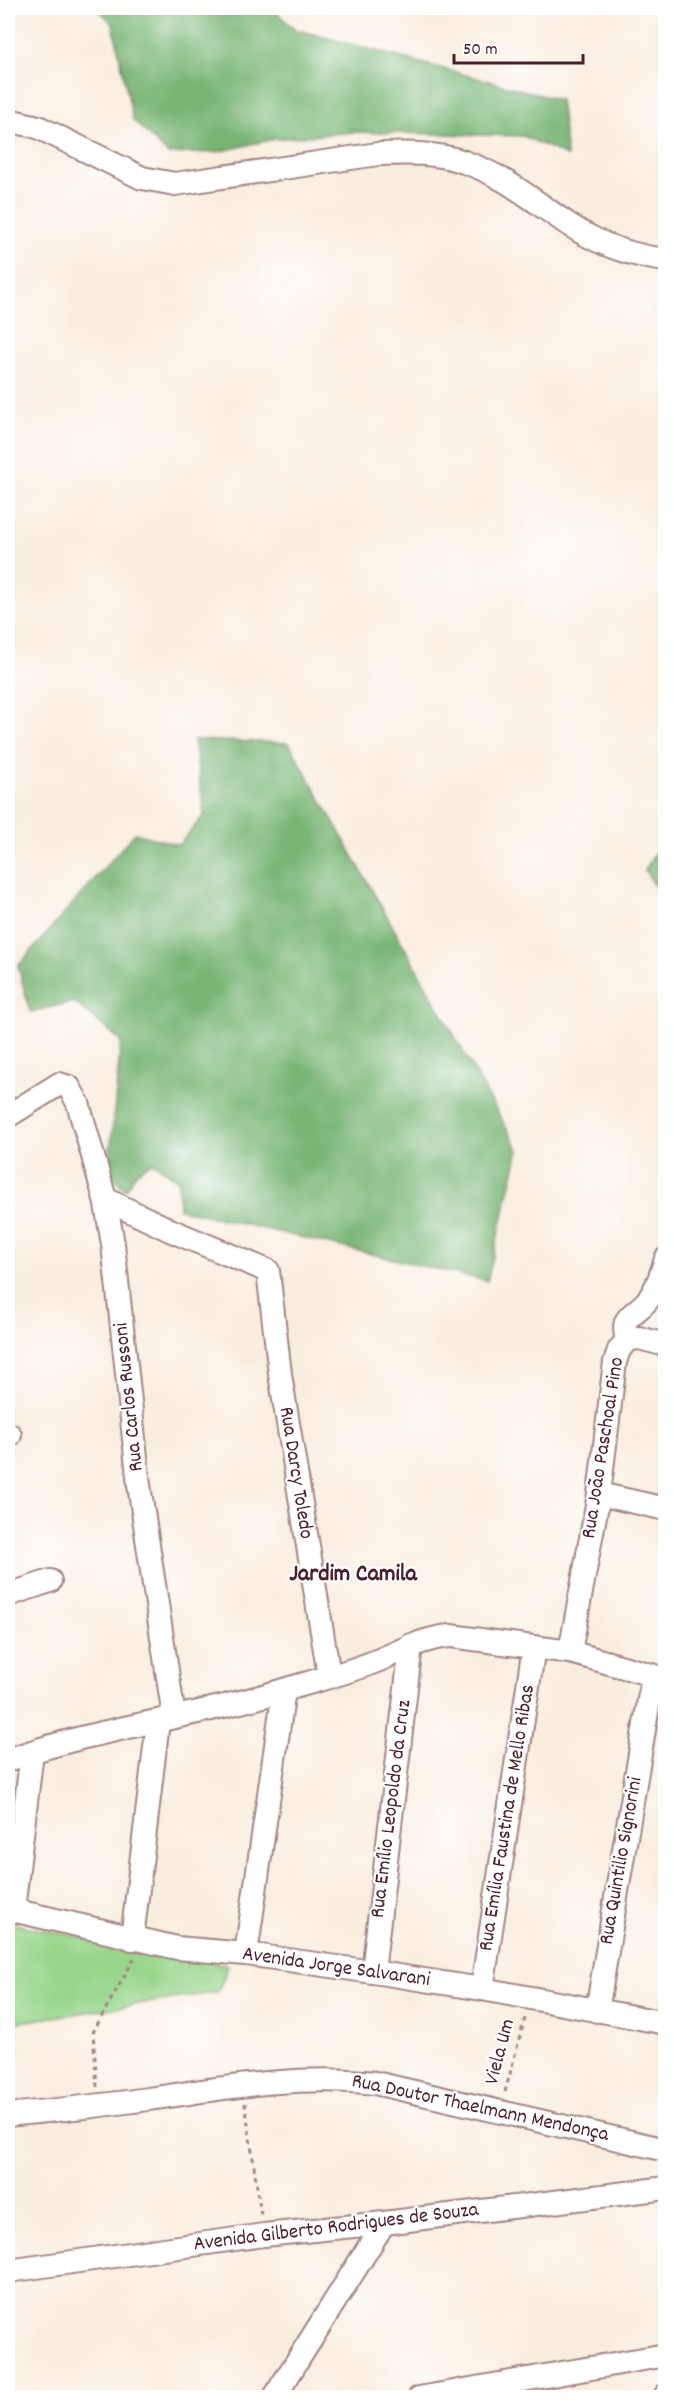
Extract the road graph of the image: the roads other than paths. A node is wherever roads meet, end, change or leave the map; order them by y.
1 (8, 120) edge
2 (666, 260) edge
3 (8, 1116) edge
4 (105, 1199) junction
5 (666, 1259) edge
6 (627, 1340) junction
7 (666, 1345) edge
8 (599, 1494) junction
9 (666, 1509) edge
10 (50, 1581) dead end
11 (8, 1595) edge
12 (411, 1645) junction
13 (534, 1647) junction
14 (570, 1652) junction
15 (328, 1675) junction
16 (659, 1677) edge
17 (284, 1690) junction
18 (166, 1720) junction
19 (32, 1752) junction
20 (8, 1760) edge
21 (10, 1910) edge
22 (138, 1940) junction
23 (246, 1954) junction
24 (373, 1972) junction
25 (482, 1989) junction
26 (597, 2012) junction
27 (666, 2023) edge
28 (8, 2115) edge
29 (666, 2150) edge
30 (666, 2188) edge
31 (384, 2223) junction
32 (8, 2271) edge
33 (666, 2355) edge
34 (274, 2397) edge
35 (419, 2397) edge

1 - 2 street
3 - 4 street, Rua Carlos Russoni
4 - 15 street, Rua Darcy Toledo
4 - 18 street, Rua Carlos Russoni
5 - 6 street, Rua João Paschoal Pino
6 - 7 street
6 - 8 street, Rua João Paschoal Pino
8 - 9 street
8 - 14 street, Rua João Paschoal Pino
10 - 11 street
12 - 13 street
12 - 15 street
12 - 24 street, Rua Emílio Leopoldo da Cruz
13 - 14 street
13 - 25 street, Rua Emília Faustina de Mello Ribas
14 - 16 street
15 - 17 street
16 - 26 street, Rua Quintilio Signorini
17 - 18 street
17 - 23 street
18 - 19 street
18 - 22 street, Rua Carlos Russoni
19 - 20 street
19 - 21 street
21 - 22 street, Avenida Jorge Salvarani
22 - 23 street, Avenida Jorge Salvarani
23 - 24 street, Avenida Jorge Salvarani
24 - 25 street, Avenida Jorge Salvarani
25 - 26 street, Avenida Jorge Salvarani
26 - 27 street, Avenida Jorge Salvarani
28 - 29 street, Rua Doutor Thaelmann Mendonça
30 - 31 street, Avenida Gilberto Rodrigues de Souza
31 - 32 street, Avenida Gilberto Rodrigues de Souza
31 - 34 street
33 - 35 street

